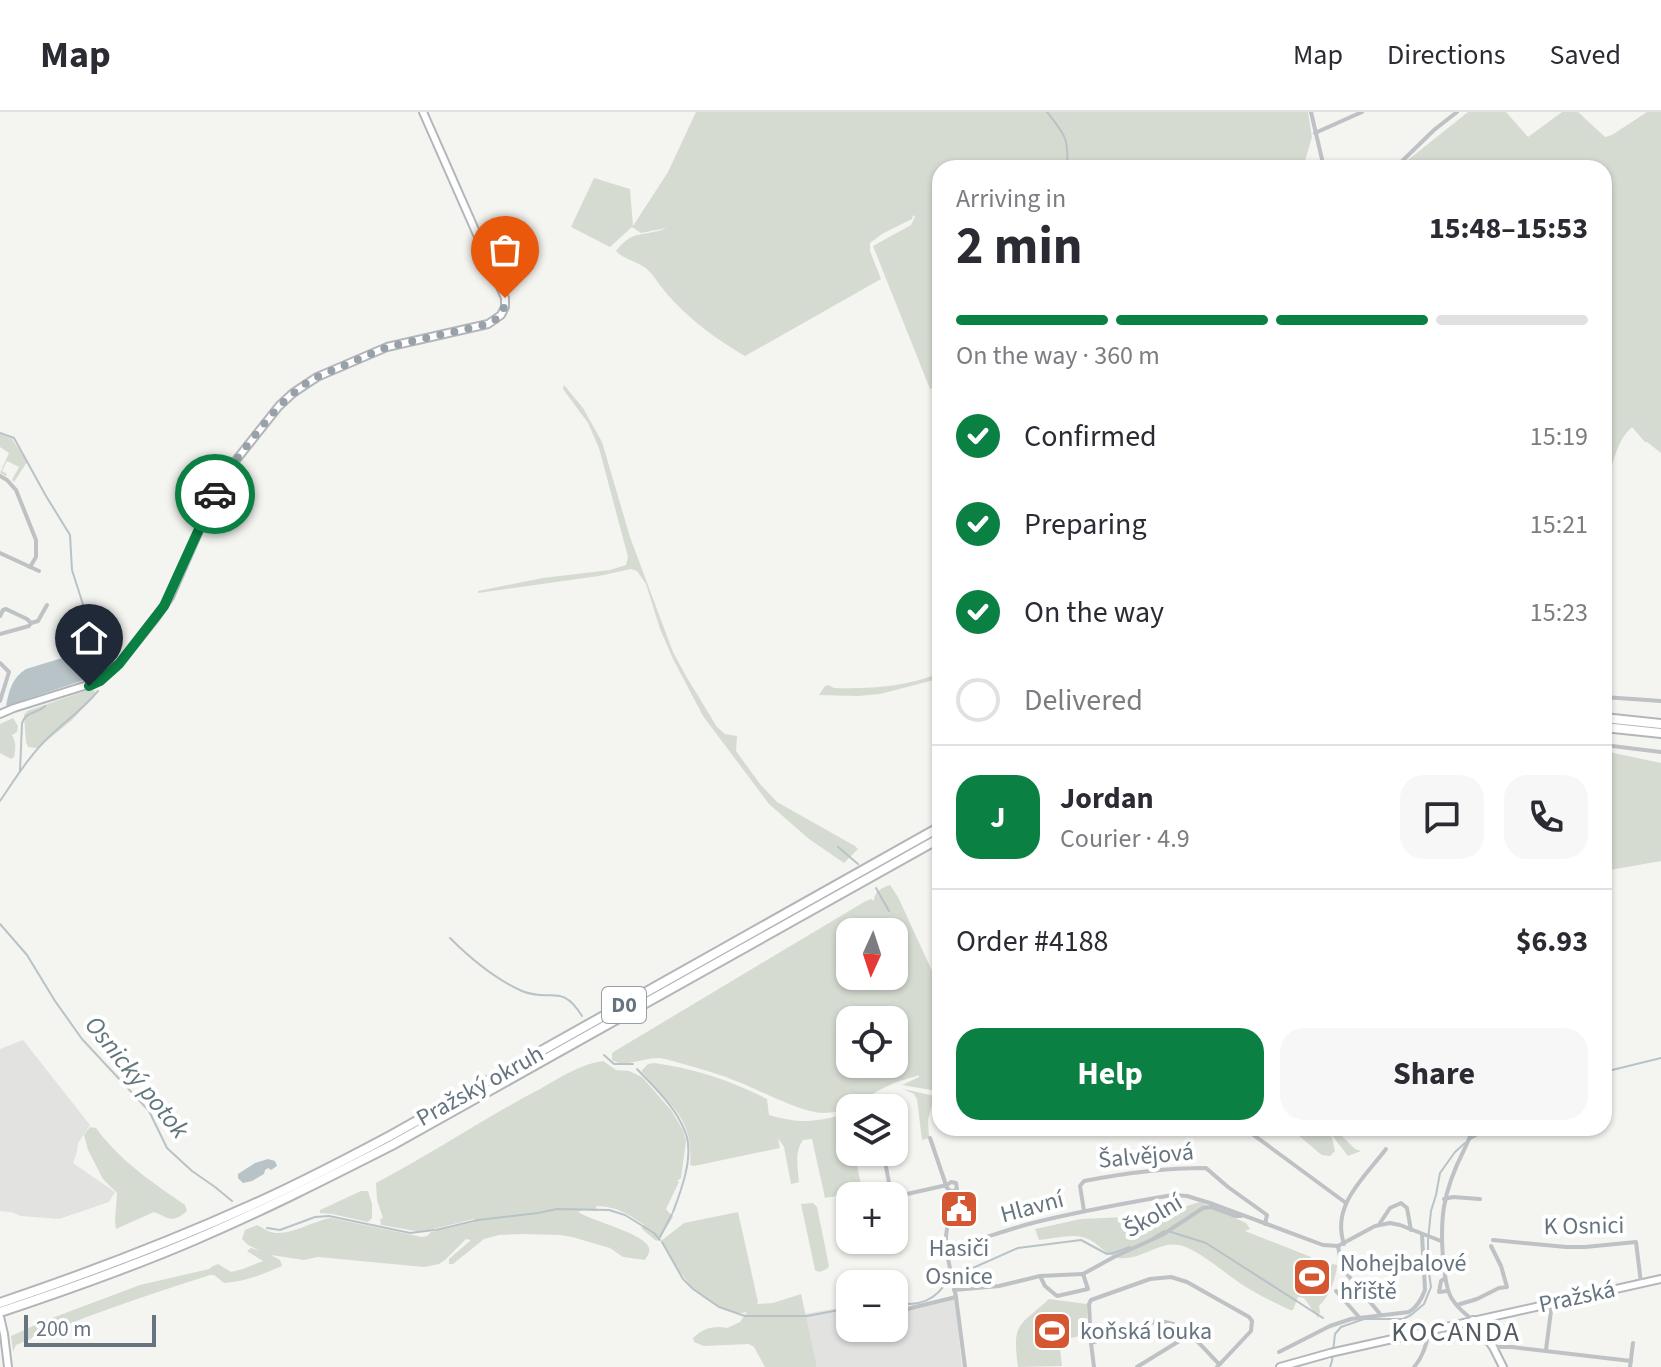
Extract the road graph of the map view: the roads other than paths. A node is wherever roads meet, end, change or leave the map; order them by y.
1 (423, 112) edge
2 (1311, 112) edge
3 (1362, 112) edge
4 (1457, 112) edge
5 (1315, 133) junction
6 (1322, 160) edge
7 (1403, 160) edge
8 (0, 476) edge
9 (0, 553) edge
10 (30, 567) junction
11 (39, 571) dead end
12 (47, 605) dead end
13 (0, 616) edge
14 (31, 623) junction
15 (0, 634) edge
16 (0, 663) edge
17 (1612, 698) edge
18 (0, 701) edge
19 (1661, 701) edge
20 (0, 714) edge
21 (1612, 719) edge
22 (1661, 724) edge
23 (1612, 728) edge
24 (1661, 733) edge
25 (1612, 746) edge
26 (1661, 752) edge
27 (932, 831) edge
28 (932, 842) edge
29 (1255, 1136) edge
30 (1470, 1136) edge
31 (930, 1138) dead end
32 (1386, 1149) dead end
33 (947, 1185) junction
34 (952, 1192) junction
35 (908, 1194) edge
36 (1444, 1199) junction
37 (1480, 1199) dead end
38 (1346, 1203) junction
39 (258, 1207) junction
40 (1084, 1212) junction
41 (1243, 1216) junction
42 (1265, 1224) junction
43 (1380, 1224) junction
44 (207, 1230) junction
45 (1411, 1230) junction
46 (1427, 1236) junction
47 (1493, 1240) dead end
48 (1441, 1241) junction
49 (1344, 1244) junction
50 (1338, 1246) junction
51 (1491, 1246) dead end
52 (946, 1249) junction
53 (1083, 1274) junction
54 (1040, 1276) junction
55 (1661, 1279) edge
56 (1641, 1283) junction
57 (954, 1290) junction
58 (1336, 1291) dead end
59 (956, 1297) junction
60 (0, 1303) edge
61 (1552, 1303) junction
62 (1457, 1305) junction
63 (908, 1309) edge
64 (0, 1314) edge
65 (1380, 1314) junction
66 (1359, 1317) junction
67 (1473, 1320) junction
68 (1429, 1332) junction
69 (1190, 1334) junction
70 (1091, 1343) junction
71 (1633, 1343) dead end
72 (1493, 1347) junction
73 (1546, 1350) junction
74 (1279, 1352) dead end
75 (1631, 1364) edge
76 (1218, 1365) edge
77 (8, 1367) edge
78 (965, 1367) edge
79 (1094, 1367) edge
80 (1137, 1367) edge
81 (1280, 1367) edge
82 (1414, 1367) edge
83 (1501, 1367) edge

1 - 20 street
2 - 5 street
3 - 5 street
4 - 7 street
5 - 6 street
8 - 10 street
9 - 10 street
10 - 11 street
12 - 14 street
13 - 14 street
14 - 15 street
16 - 18 street
17 - 19 street
21 - 22 highway
23 - 24 highway
25 - 26 street
27 - 39 highway, Pražský okruh / D0
28 - 39 highway, Pražský okruh / D0
29 - 38 street
30 - 36 street
31 - 33 street
32 - 38 street
33 - 34 street
33 - 34 street
33 - 35 street
34 - 52 street
36 - 37 street
36 - 48 street
38 - 49 street
39 - 44 highway, Pražský okruh / D0
40 - 41 street, Hlavní
40 - 42 street, Šalvějová
40 - 52 street, Hlavní
41 - 42 street
41 - 53 street, Školní
42 - 50 street
43 - 45 street
43 - 45 street
43 - 49 street
44 - 60 highway, Pražský okruh / D0
44 - 64 highway, Pražský okruh / D0
45 - 46 street
46 - 48 street
46 - 65 street
47 - 56 street, K Osnici
48 - 62 street
49 - 50 street
50 - 65 street
51 - 62 street
52 - 57 street
53 - 54 street, Školní
53 - 54 street
54 - 57 street, Školní
55 - 56 street, Pražská
56 - 61 street, Pražská
57 - 59 street
58 - 66 street
59 - 63 street
59 - 78 street
61 - 67 street, Pražská
61 - 73 street
62 - 67 street
64 - 77 street
65 - 66 street
66 - 74 street
67 - 68 street, Pražská
67 - 72 street
68 - 81 street, Pražská
68 - 82 street
69 - 70 street
69 - 76 street
69 - 80 street
70 - 76 street
70 - 79 street
71 - 75 street
72 - 73 street
72 - 83 street
73 - 75 street

